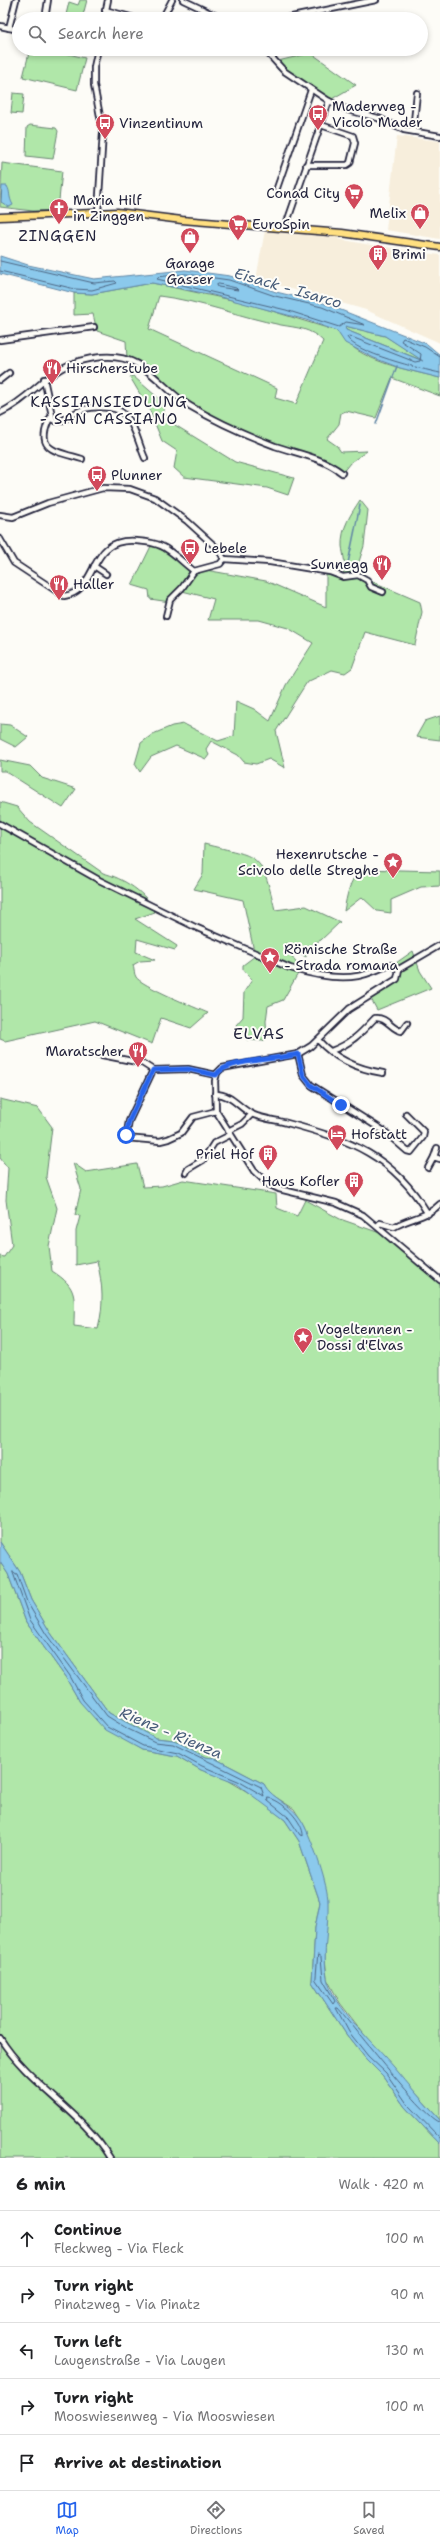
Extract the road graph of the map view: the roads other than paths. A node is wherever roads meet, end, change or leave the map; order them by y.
1 (16, 0) edge
2 (48, 0) edge
3 (108, 0) edge
4 (172, 0) edge
5 (183, 0) edge
6 (376, 0) edge
7 (105, 10) joint
8 (13, 12) edge
9 (45, 12) edge
10 (112, 12) edge
11 (166, 12) edge
12 (208, 12) edge
13 (317, 12) edge
14 (12, 16) edge
15 (0, 26) edge
16 (9, 28) junction
17 (12, 29) edge
18 (96, 56) edge
19 (270, 56) edge
20 (311, 90) junction
21 (417, 93) dead end
22 (329, 101) junction
23 (321, 125) junction
24 (413, 131) junction
25 (440, 136) edge
26 (306, 165) junction
27 (277, 188) dead end
28 (98, 212) junction
29 (0, 217) edge
30 (286, 228) junction
31 (440, 247) edge
32 (94, 327) dead end
33 (0, 340) edge
34 (9, 372) dead end
35 (44, 379) junction
36 (0, 380) edge
37 (0, 413) edge
38 (50, 418) junction
39 (145, 458) dead end
40 (82, 459) dead end
41 (342, 473) dead end
42 (0, 515) edge
43 (0, 539) edge
44 (224, 559) junction
45 (94, 566) junction
46 (194, 571) junction
47 (106, 574) dead end
48 (383, 592) dead end
49 (166, 616) dead end
50 (0, 824) edge
51 (440, 945) edge
52 (399, 969) junction
53 (407, 1023) dead end
54 (318, 1040) junction
55 (331, 1051) junction
56 (97, 1054) dead end
57 (298, 1054) junction
58 (153, 1070) junction
59 (383, 1073) dead end
60 (216, 1075) junction
61 (215, 1094) junction
62 (216, 1111) junction
63 (252, 1114) junction
64 (406, 1114) dead end
65 (229, 1133) junction
66 (437, 1148) dead end
67 (434, 1157) junction
68 (440, 1159) edge
69 (428, 1168) dead end
70 (186, 1173) dead end
71 (440, 1204) edge
72 (428, 1214) junction
73 (378, 1225) junction
74 (394, 1227) junction
75 (390, 1236) junction
76 (440, 1280) edge
77 (0, 2038) edge
78 (110, 2158) edge

1 - 8 street
2 - 9 street
3 - 7 street
4 - 11 street
5 - 12 street
6 - 13 street
7 - 10 street
14 - 16 street
15 - 16 street
16 - 17 street
18 - 28 street
19 - 20 street
20 - 22 street
20 - 27 street
21 - 24 street
22 - 23 street
22 - 24 street
23 - 26 street
23 - 26 street
24 - 25 street
26 - 30 street
28 - 29 main road
28 - 30 main road
30 - 31 main road
32 - 33 street
34 - 36 street
35 - 37 street
35 - 38 street
35 - 41 street
38 - 39 street
38 - 40 street
42 - 44 street
43 - 45 street
44 - 46 street
44 - 48 street
45 - 46 street
45 - 47 street
46 - 49 street
50 - 52 street
51 - 52 street
52 - 54 street
53 - 55 street
54 - 55 street
54 - 57 street
55 - 59 street
56 - 58 street
57 - 60 street
57 - 64 street
58 - 60 street
58 - 62 street
60 - 61 street
61 - 62 street
61 - 63 street
62 - 65 street
63 - 65 street
63 - 72 street
65 - 70 street
65 - 73 street
66 - 67 street
67 - 68 street
67 - 69 street
71 - 72 street
72 - 74 street
73 - 74 street
73 - 75 street
74 - 75 street
75 - 76 street
77 - 78 street

